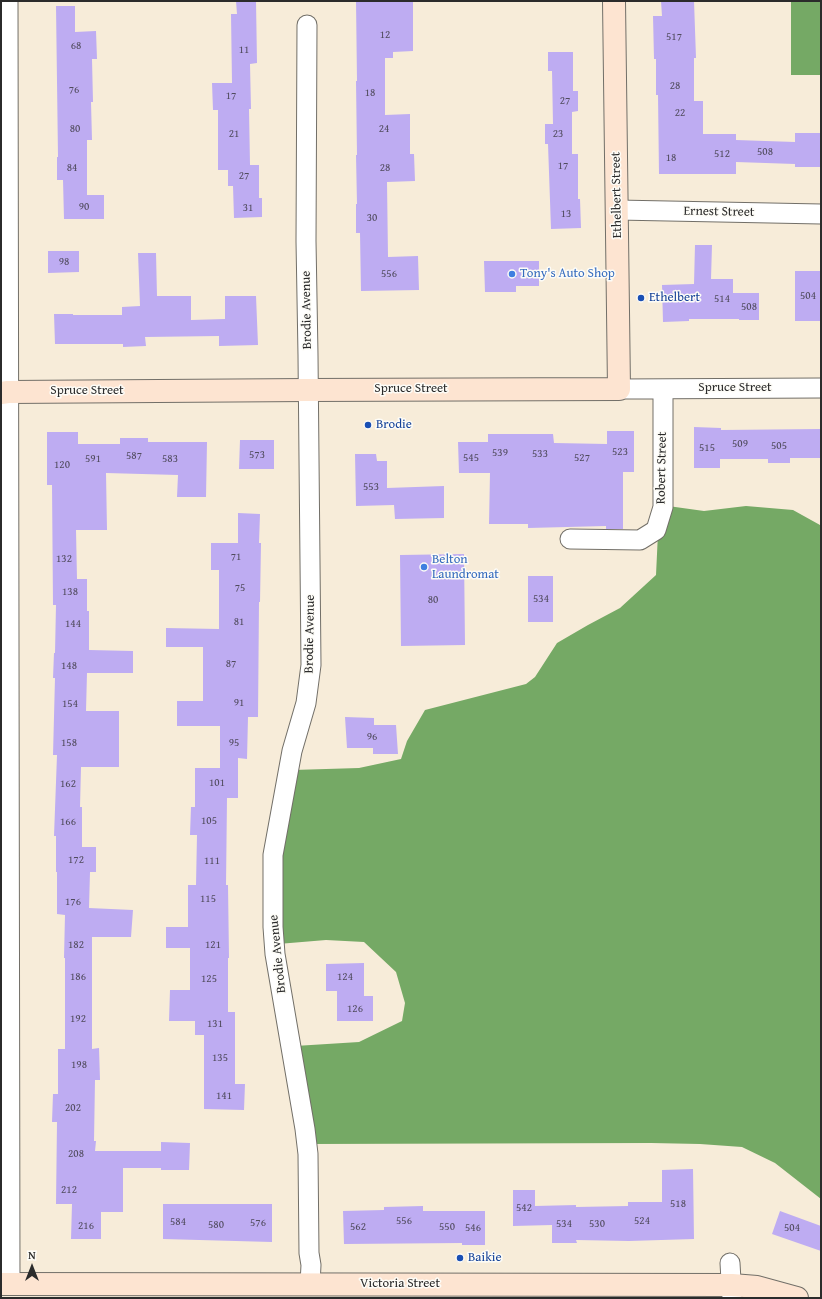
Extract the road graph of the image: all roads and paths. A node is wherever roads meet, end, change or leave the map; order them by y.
1 (8, 1) edge
2 (614, 1) edge
3 (307, 25) dead end
4 (617, 210) junction
5 (821, 214) edge
6 (821, 388) edge
7 (619, 389) junction
8 (663, 389) junction
9 (308, 390) junction
10 (5, 393) edge
11 (570, 539) dead end
12 (730, 1263) dead end
13 (5, 1284) edge
14 (310, 1284) junction
15 (732, 1291) edge
16 (797, 1298) edge

1 - 10 street
2 - 4 street, Ethelbert Street
3 - 9 street, Brodie Avenue
4 - 5 street, Ernest Street
4 - 7 street, Ethelbert Street
6 - 8 street, Spruce Street
7 - 8 street, Spruce Street
7 - 9 street, Spruce Street
8 - 11 street, Robert Street
9 - 10 street, Spruce Street
9 - 14 street, Brodie Avenue
10 - 13 street
12 - 15 street
13 - 14 street, Victoria Street
14 - 15 street, Victoria Street
15 - 16 street, Victoria Street

